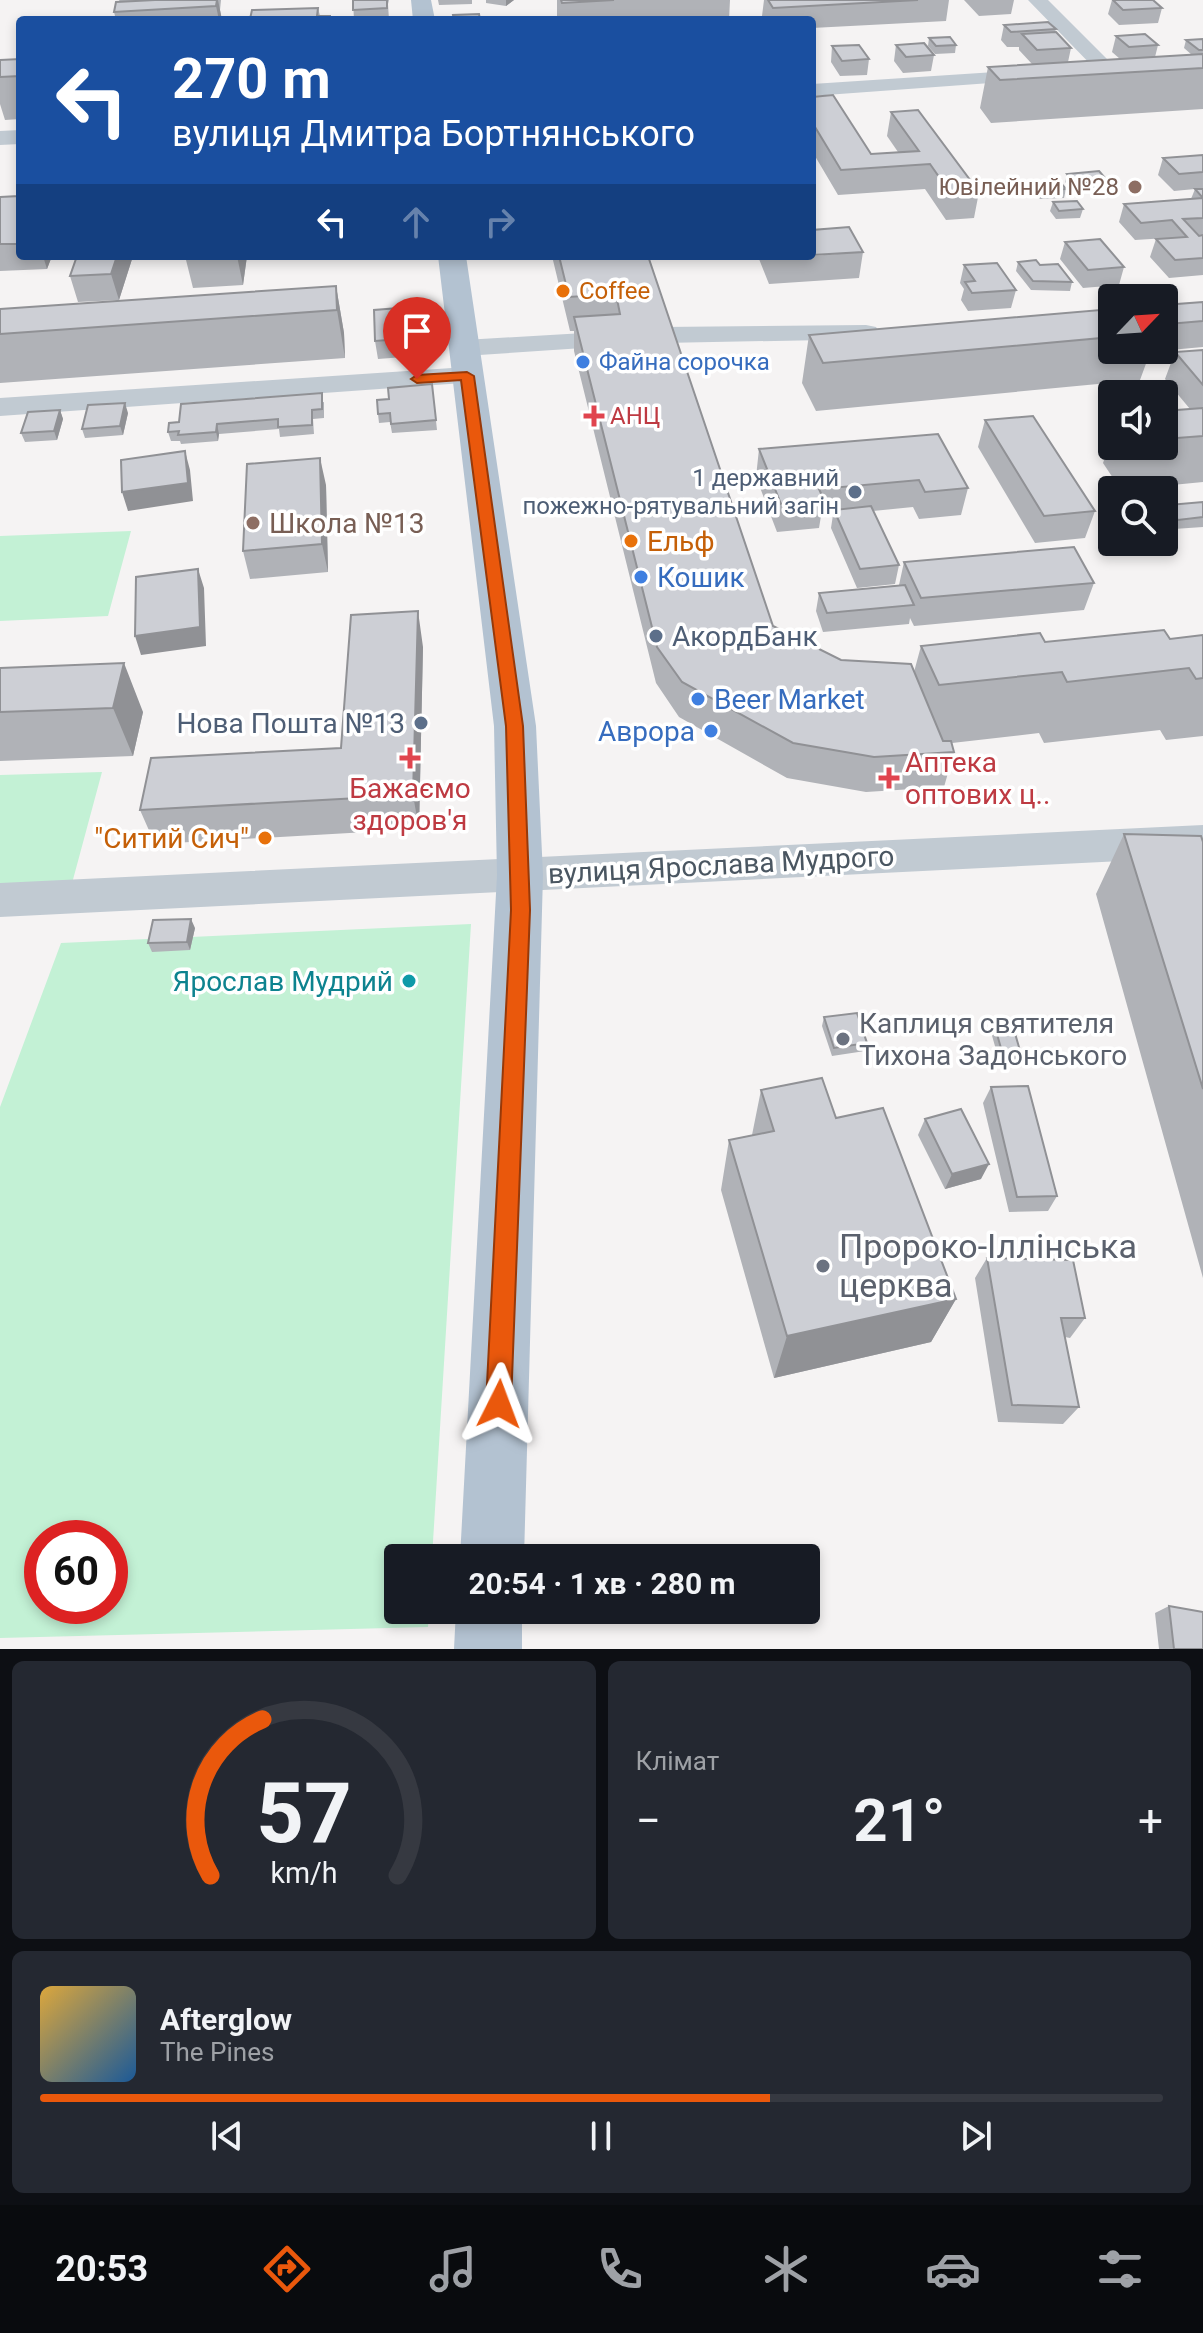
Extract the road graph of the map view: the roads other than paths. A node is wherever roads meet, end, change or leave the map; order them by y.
1 (1037, 0) edge
2 (1134, 69) edge
3 (1107, 70) junction
4 (816, 90) edge
5 (453, 260) edge
6 (895, 332) edge
7 (662, 335) edge
8 (618, 339) edge
9 (466, 362) junction
10 (0, 407) edge
11 (1203, 841) edge
12 (520, 875) junction
13 (0, 900) edge
14 (493, 1544) edge
15 (489, 1624) edge
16 (488, 1649) edge

1 - 3 street
2 - 3 street
3 - 4 street
5 - 9 main road
6 - 7 street
8 - 9 street
9 - 10 street
9 - 12 main road
11 - 12 street, вулиця Ярослава Мудрого
12 - 13 street, вулиця Ярослава Мудрого
12 - 14 main road
15 - 16 main road

